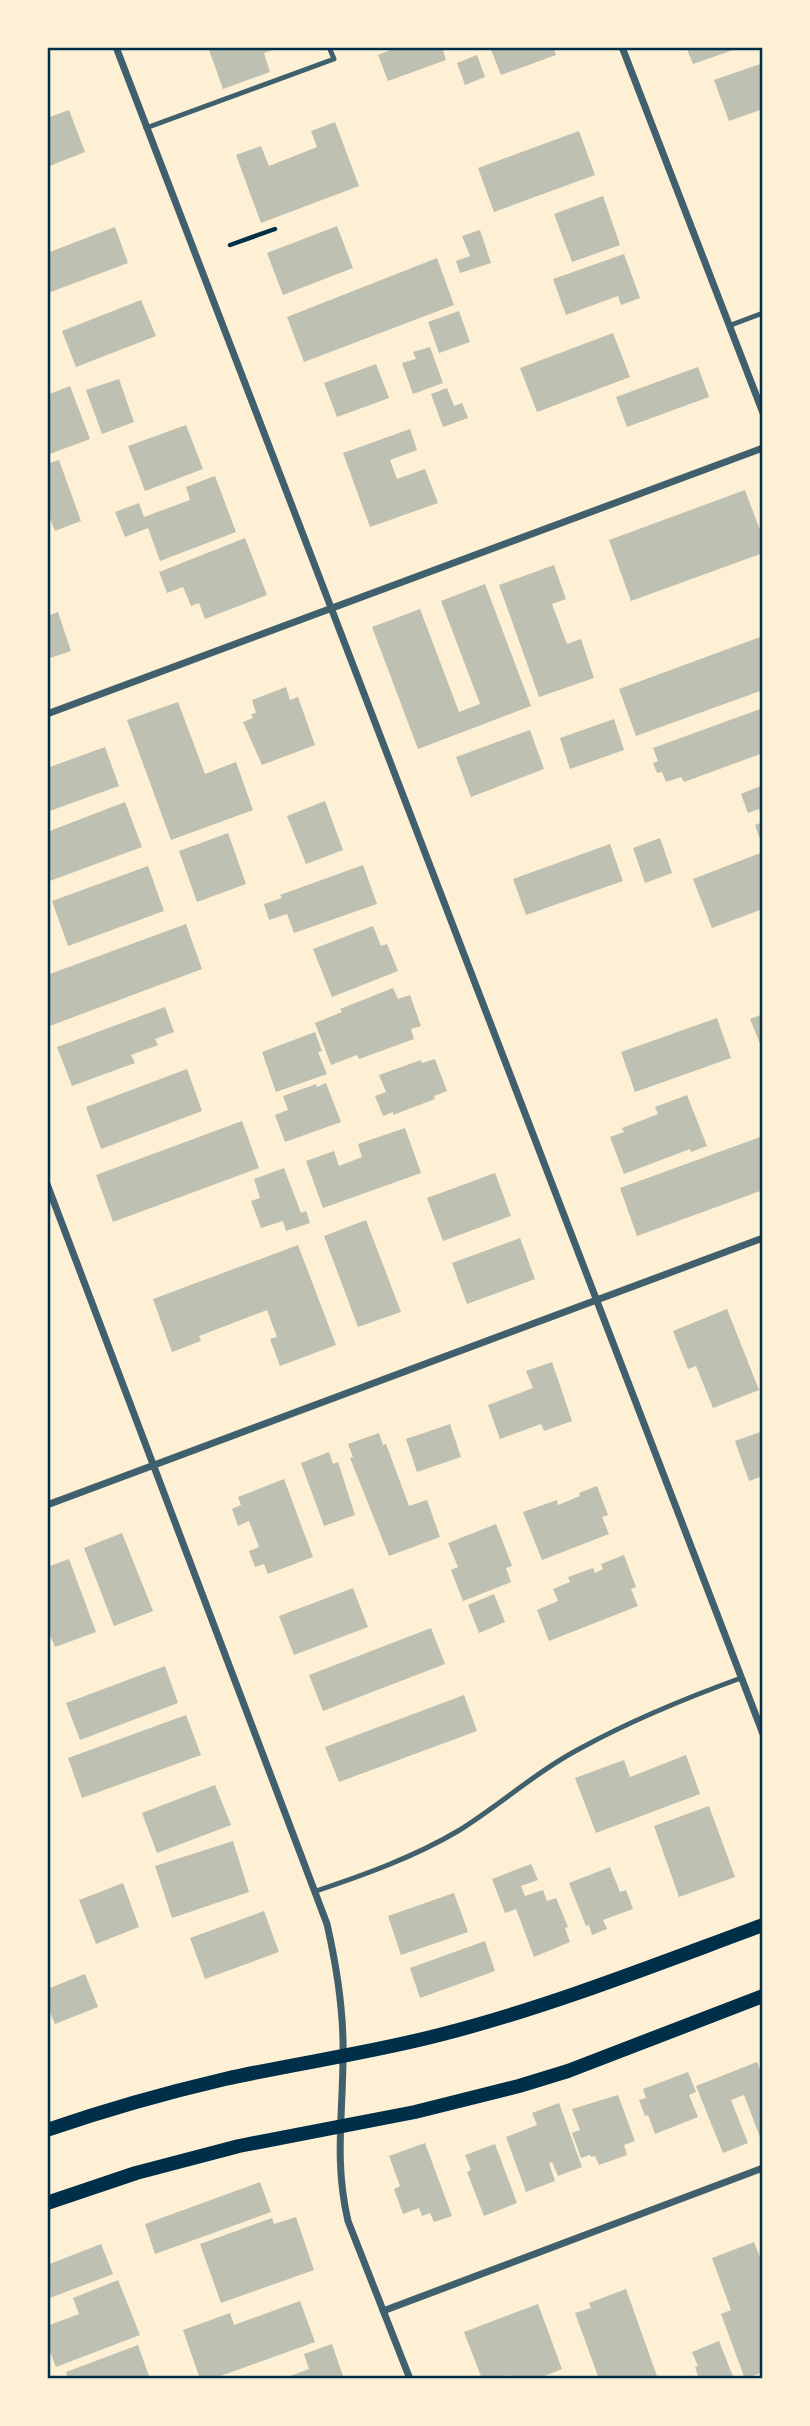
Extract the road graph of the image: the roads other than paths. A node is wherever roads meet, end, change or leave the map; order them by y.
1 (116, 47) edge
2 (329, 47) edge
3 (622, 47) edge
4 (146, 128) junction
5 (763, 313) edge
6 (731, 325) junction
7 (763, 413) edge
8 (763, 448) edge
9 (332, 607) junction
10 (47, 714) edge
11 (47, 1184) edge
12 (763, 1237) edge
13 (596, 1299) junction
14 (154, 1465) junction
15 (47, 1505) edge
16 (741, 1678) junction
17 (763, 1734) edge
18 (316, 1891) junction
19 (763, 1925) edge
20 (763, 1996) edge
21 (344, 2056) junction
22 (339, 2126) junction
23 (47, 2130) edge
24 (763, 2168) edge
25 (47, 2203) edge
26 (383, 2311) junction
27 (410, 2379) edge

1 - 4 street
2 - 4 lane
3 - 6 street
4 - 9 street
5 - 6 lane
6 - 7 street
8 - 9 street
9 - 10 street
9 - 13 street
11 - 14 street
12 - 13 street
13 - 14 street
13 - 16 street
14 - 15 street
14 - 18 street
16 - 17 street
16 - 18 lane
18 - 21 street
19 - 21 main road
20 - 22 main road
21 - 22 street
21 - 23 main road
22 - 25 main road
22 - 26 street
24 - 26 street
26 - 27 street

